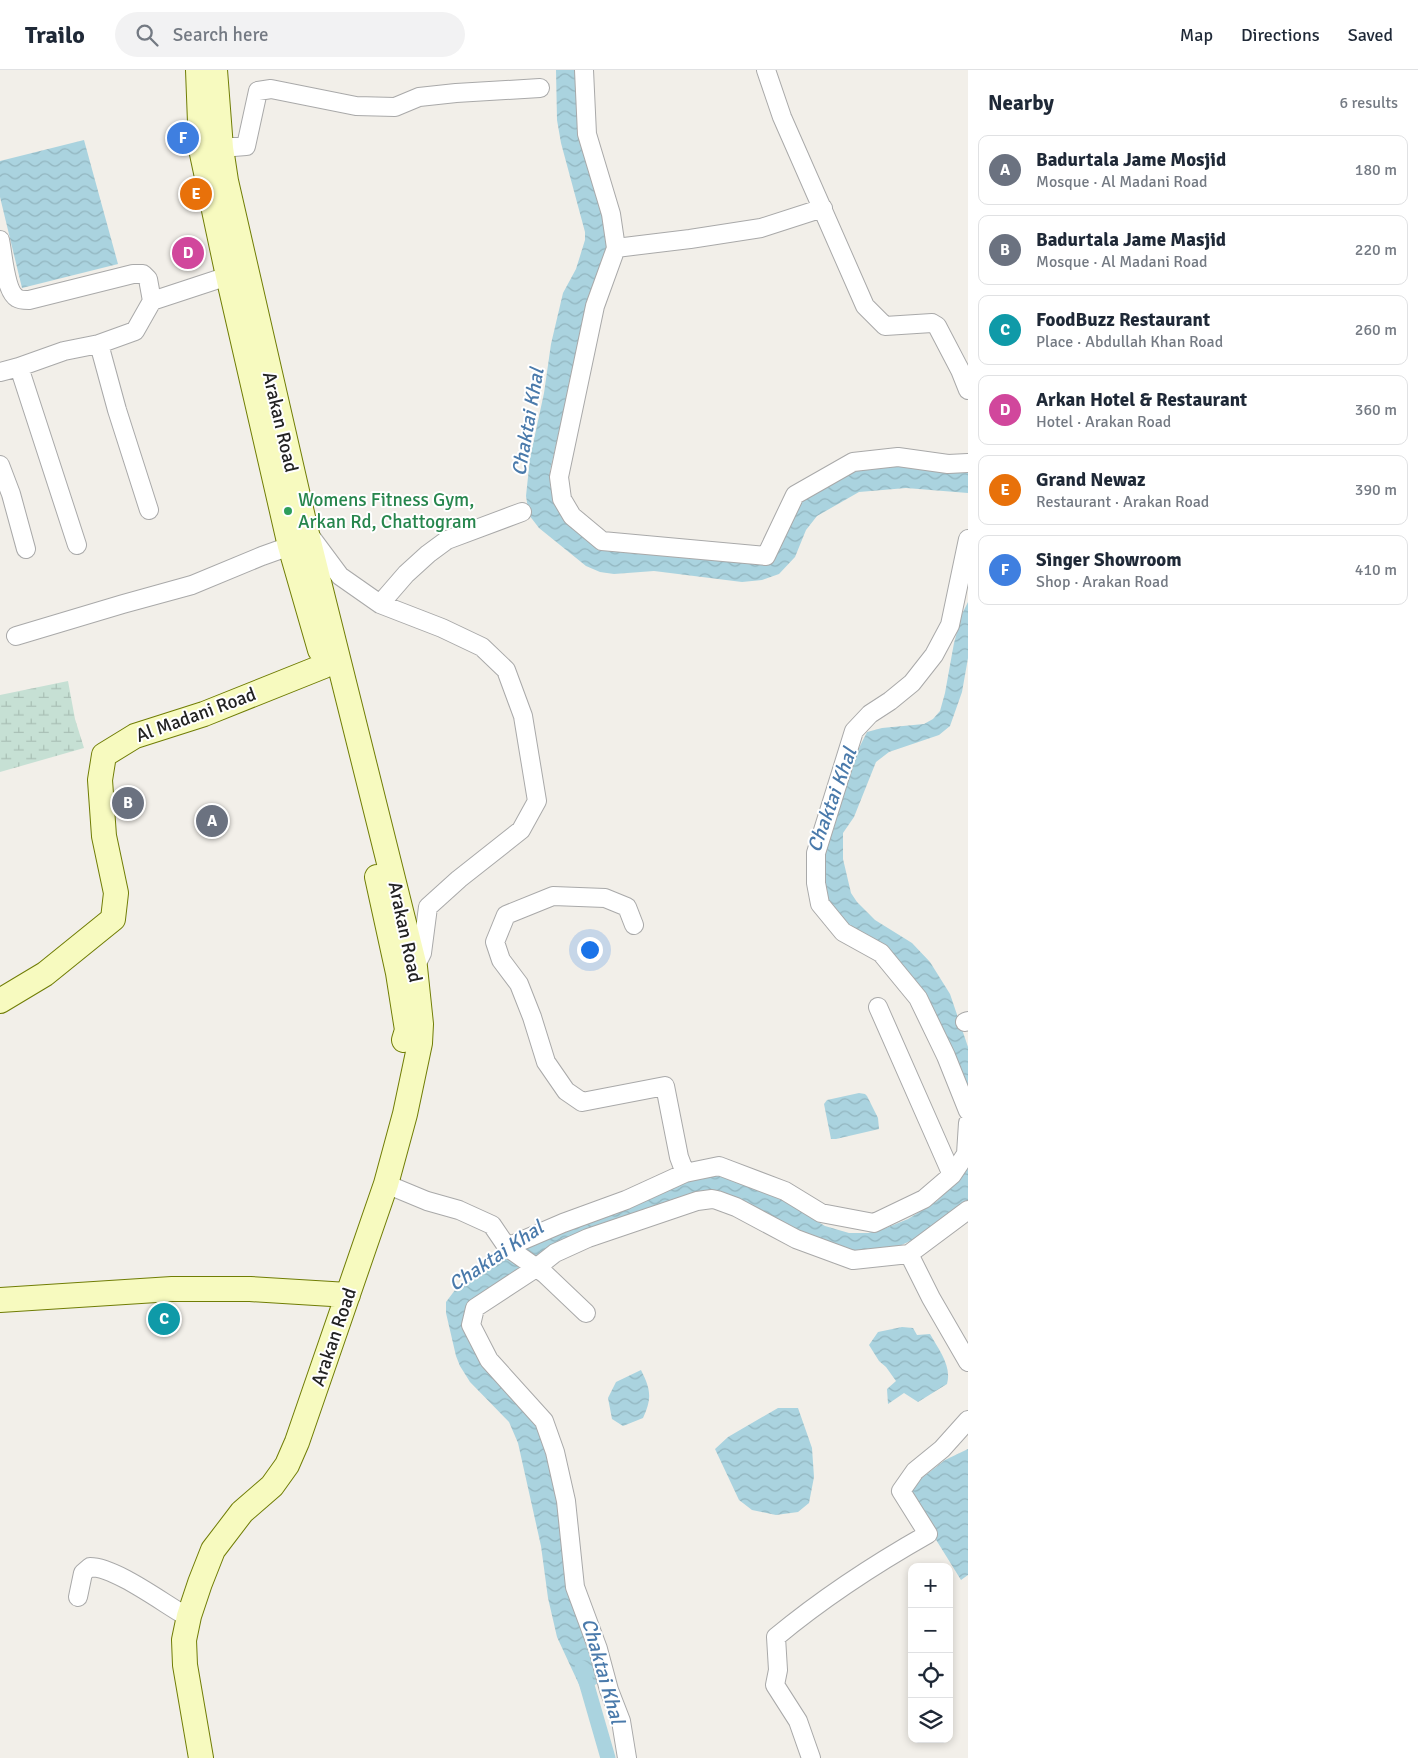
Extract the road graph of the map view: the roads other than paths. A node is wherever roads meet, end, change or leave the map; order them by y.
1 (198, 70) edge
2 (215, 70) edge
3 (584, 70) edge
4 (766, 70) edge
5 (540, 88) dead end
6 (221, 148) junction
7 (823, 208) junction
8 (0, 240) edge
9 (616, 248) junction
10 (228, 276) junction
11 (152, 301) junction
12 (99, 344) junction
13 (19, 367) junction
14 (0, 372) edge
15 (968, 390) edge
16 (968, 464) edge
17 (0, 465) edge
18 (150, 510) dead end
19 (522, 512) dead end
20 (305, 526) junction
21 (968, 539) edge
22 (76, 545) dead end
23 (290, 546) junction
24 (26, 550) dead end
25 (380, 604) junction
26 (16, 636) dead end
27 (324, 666) junction
28 (634, 926) dead end
29 (415, 967) junction
30 (0, 1001) edge
31 (878, 1007) dead end
32 (968, 1112) edge
33 (968, 1123) edge
34 (685, 1173) junction
35 (952, 1175) junction
36 (386, 1184) junction
37 (968, 1210) edge
38 (507, 1247) junction
39 (909, 1254) junction
40 (534, 1266) junction
41 (341, 1295) junction
42 (0, 1300) edge
43 (586, 1313) dead end
44 (968, 1362) edge
45 (968, 1420) edge
46 (78, 1597) dead end
47 (181, 1613) junction
48 (195, 1758) edge
49 (201, 1758) edge
50 (627, 1758) edge
51 (811, 1758) edge

1 - 10 main road, Arakan Road
2 - 6 main road, Arakan Road
3 - 9 street
4 - 7 street
5 - 6 street
6 - 20 main road, Arakan Road
7 - 9 street
7 - 15 street
8 - 11 street
9 - 16 street
10 - 11 street
10 - 23 main road, Arakan Road
11 - 12 street
12 - 13 street
12 - 18 street
13 - 14 street
13 - 22 street
17 - 24 street
19 - 25 street
20 - 25 street
20 - 29 main road, Arakan Road
21 - 32 street
23 - 26 street
23 - 27 main road, Arakan Road
25 - 29 street
27 - 30 main road, Al Madani Road
27 - 41 main road, Arakan Road
28 - 34 street
29 - 36 main road, Arakan Road
31 - 35 street
33 - 35 street
34 - 35 street
34 - 38 street
36 - 38 street
36 - 41 main road, Arakan Road
37 - 39 street
38 - 40 street
39 - 40 street
39 - 44 street
40 - 43 street
40 - 50 street
41 - 42 main road
41 - 47 main road, Arakan Road
41 - 49 main road, Arakan Road
45 - 51 street
46 - 47 street
47 - 48 main road, Arakan Road

